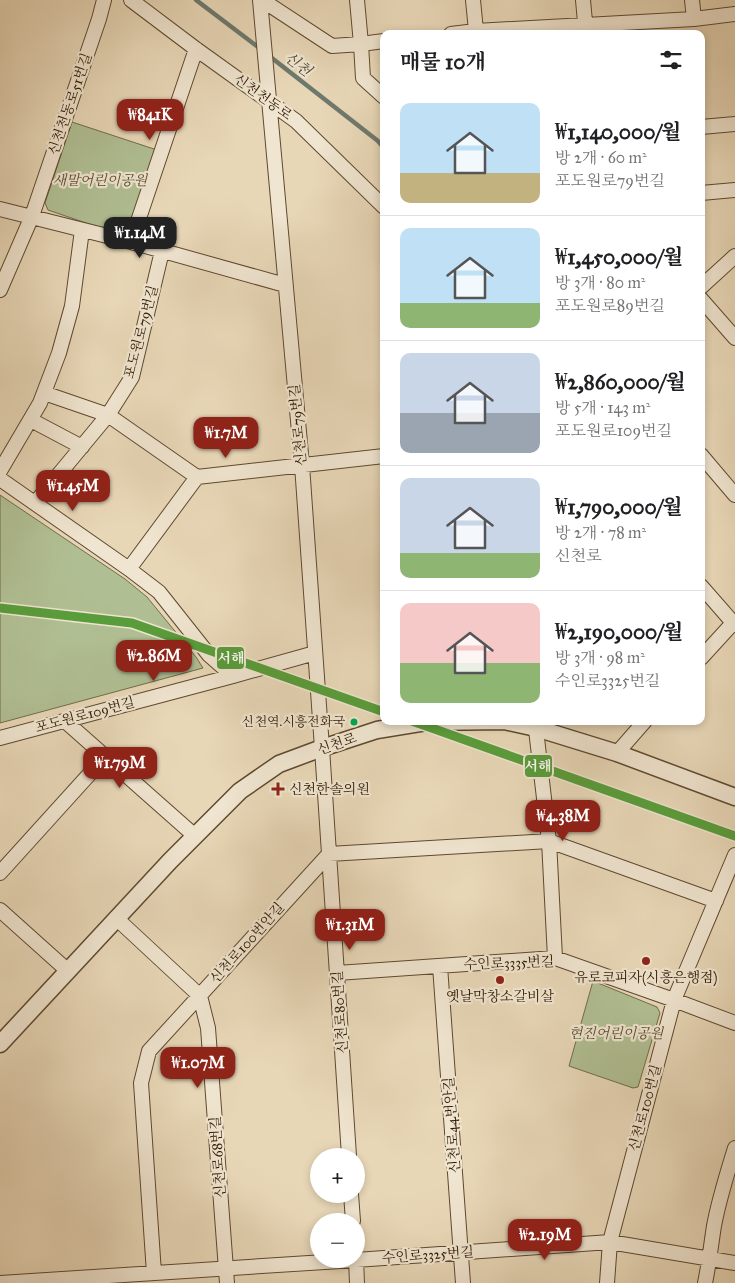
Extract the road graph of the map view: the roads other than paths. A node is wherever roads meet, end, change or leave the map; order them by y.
1 (104, 0) edge
2 (131, 0) edge
3 (261, 0) edge
4 (358, 0) edge
5 (473, 0) edge
6 (583, 0) edge
7 (692, 0) edge
8 (735, 14) edge
9 (694, 18) junction
10 (586, 29) edge
11 (476, 30) edge
12 (531, 30) edge
13 (380, 42) edge
14 (361, 44) junction
15 (196, 49) junction
16 (380, 93) edge
17 (269, 101) junction
18 (735, 124) edge
19 (705, 127) edge
20 (735, 190) edge
21 (705, 193) edge
22 (380, 203) edge
23 (0, 209) edge
24 (32, 216) junction
25 (82, 230) junction
26 (131, 242) junction
27 (162, 251) junction
28 (735, 256) edge
29 (705, 283) edge
30 (285, 285) junction
31 (0, 290) edge
32 (705, 304) edge
33 (735, 338) edge
34 (44, 394) junction
35 (108, 415) junction
36 (30, 420) junction
37 (82, 447) junction
38 (380, 456) edge
39 (705, 460) edge
40 (302, 465) junction
41 (0, 471) edge
42 (197, 477) junction
43 (0, 479) edge
44 (735, 495) edge
45 (35, 503) junction
46 (129, 569) junction
47 (705, 591) edge
48 (734, 624) edge
49 (315, 653) junction
50 (705, 654) edge
51 (233, 676) junction
52 (65, 721) junction
53 (408, 725) edge
54 (535, 725) edge
55 (642, 725) edge
56 (0, 738) edge
57 (322, 748) junction
58 (617, 753) junction
59 (105, 757) junction
60 (735, 797) edge
61 (195, 836) junction
62 (549, 841) junction
63 (329, 854) junction
64 (735, 855) edge
65 (0, 873) edge
66 (716, 901) junction
67 (0, 910) edge
68 (116, 918) junction
69 (555, 958) junction
70 (440, 966) junction
71 (68, 971) junction
72 (337, 973) junction
73 (200, 996) junction
74 (674, 1000) junction
75 (735, 1023) edge
76 (0, 1044) edge
77 (348, 1148) edge
78 (735, 1148) edge
79 (610, 1242) junction
80 (461, 1253) junction
81 (365, 1258) edge
82 (710, 1258) junction
83 (310, 1262) edge
84 (735, 1263) edge
85 (226, 1268) junction
86 (356, 1268) edge
87 (154, 1273) junction
88 (111, 1279) edge
89 (0, 1283) edge
90 (228, 1283) edge
91 (357, 1283) edge
92 (463, 1283) edge
93 (607, 1283) edge
94 (705, 1283) edge

1 - 24 street, 신천천동로51번길
2 - 15 street, 신천천동로
3 - 14 street
3 - 17 street, 신천로79번길
4 - 14 street
5 - 11 street
6 - 10 street
7 - 9 street
8 - 9 street
9 - 10 street
10 - 12 street
13 - 14 street
14 - 16 street
15 - 17 street, 신천천동로
15 - 26 street
17 - 22 street, 신천천동로
17 - 30 street, 신천로79번길
18 - 19 street
20 - 21 street
23 - 24 street
24 - 25 street
24 - 31 street, 신천천동로51번길
25 - 26 street
25 - 34 street
26 - 27 street
27 - 30 street
27 - 35 street, 포도원로79번길
28 - 29 street
30 - 40 street, 신천로79번길
32 - 33 street
34 - 35 street
34 - 36 street
35 - 37 street, 포도원로79번길
35 - 42 street
36 - 37 street
36 - 41 street
37 - 45 street, 포도원로79번길
38 - 40 street
39 - 44 street
40 - 42 street
40 - 49 street, 신천로79번길
42 - 46 street
43 - 45 street
45 - 46 street
46 - 51 street
47 - 48 street
48 - 50 street
49 - 51 street, 포도원로109번길
49 - 57 street, 신천로79번길
51 - 52 street, 포도원로109번길
52 - 56 street, 포도원로109번길
52 - 59 street
53 - 57 street, 신천로
54 - 58 street, 신천로
54 - 62 street
55 - 58 street
57 - 61 street, 신천로
57 - 63 street, 신천로80번길
58 - 60 street, 신천로
59 - 61 street
59 - 65 street
61 - 68 street, 신천로
62 - 63 street
62 - 66 street
62 - 69 street
63 - 72 street, 신천로80번길
63 - 73 street, 신천로100번안길
64 - 66 street, 신천로100번길
66 - 74 street, 신천로100번길
67 - 71 street
68 - 71 street, 신천로
68 - 73 street
69 - 70 street, 수인로3335번길
69 - 74 street, 수인로3335번길
70 - 72 street, 수인로3335번길
70 - 80 street, 신천로44번안길
71 - 76 street, 신천로
72 - 77 street, 신천로80번길
73 - 85 street, 신천로68번길
73 - 87 street, 신천로100번안길
74 - 75 street, 수인로3335번길
74 - 79 street, 신천로100번길
78 - 82 street
79 - 80 street, 수인로3325번길
79 - 82 street, 수인로3325번길
79 - 93 street, 신천로100번길
80 - 81 street, 수인로3325번길
80 - 92 street, 신천로44번안길
82 - 84 street, 수인로3325번길
82 - 94 street
83 - 85 street, 수인로3325번길
85 - 87 street, 수인로3325번길
85 - 90 street, 신천로68번길
86 - 91 street
87 - 88 street, 수인로3325번길
88 - 89 street, 수인로3325번길

